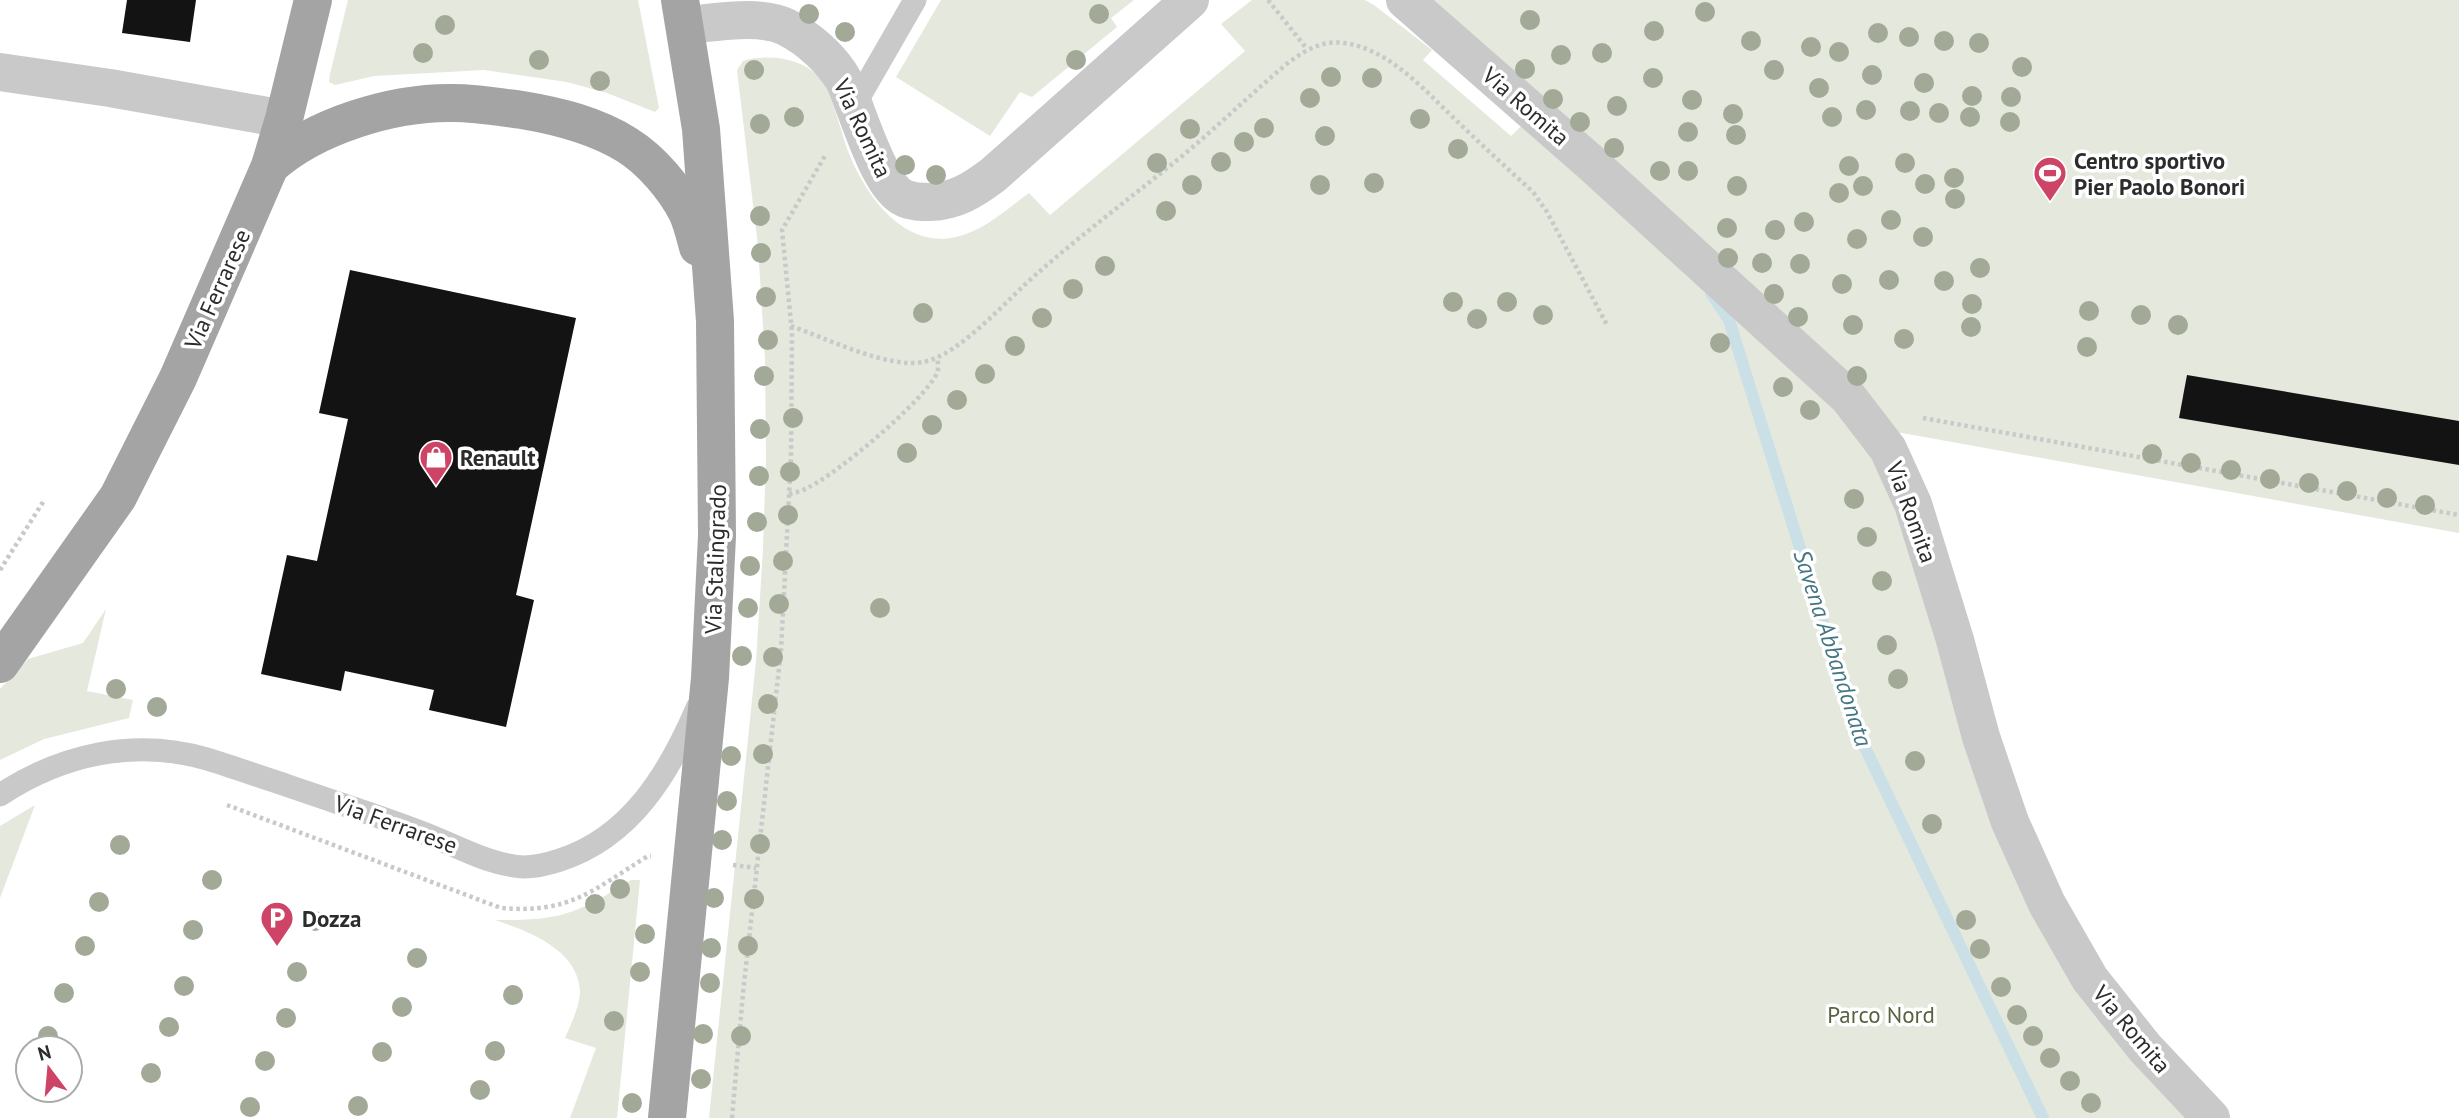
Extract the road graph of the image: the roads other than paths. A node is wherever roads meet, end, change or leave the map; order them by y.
1 (313, 0) edge
2 (915, 0) edge
3 (1190, 0) edge
4 (1405, 0) edge
5 (683, 12) edge
6 (0, 72) edge
7 (854, 106) junction
8 (284, 119) junction
9 (270, 166) junction
10 (715, 321) junction
11 (0, 664) edge
12 (710, 678) junction
13 (0, 795) edge
14 (667, 1118) edge
15 (2211, 1118) edge

1 - 8 main road, Via Ferrarese
2 - 7 lane
3 - 7 street, Via Romita
4 - 15 street, Via Romita
5 - 7 street, Via Romita
5 - 10 main road, Via Stalingrado
6 - 8 street
8 - 9 main road, Via Ferrarese
9 - 10 main road
9 - 11 main road, Via Ferrarese
10 - 12 main road, Via Stalingrado
12 - 13 lane, Via Ferrarese
12 - 14 main road, Via Stalingrado

